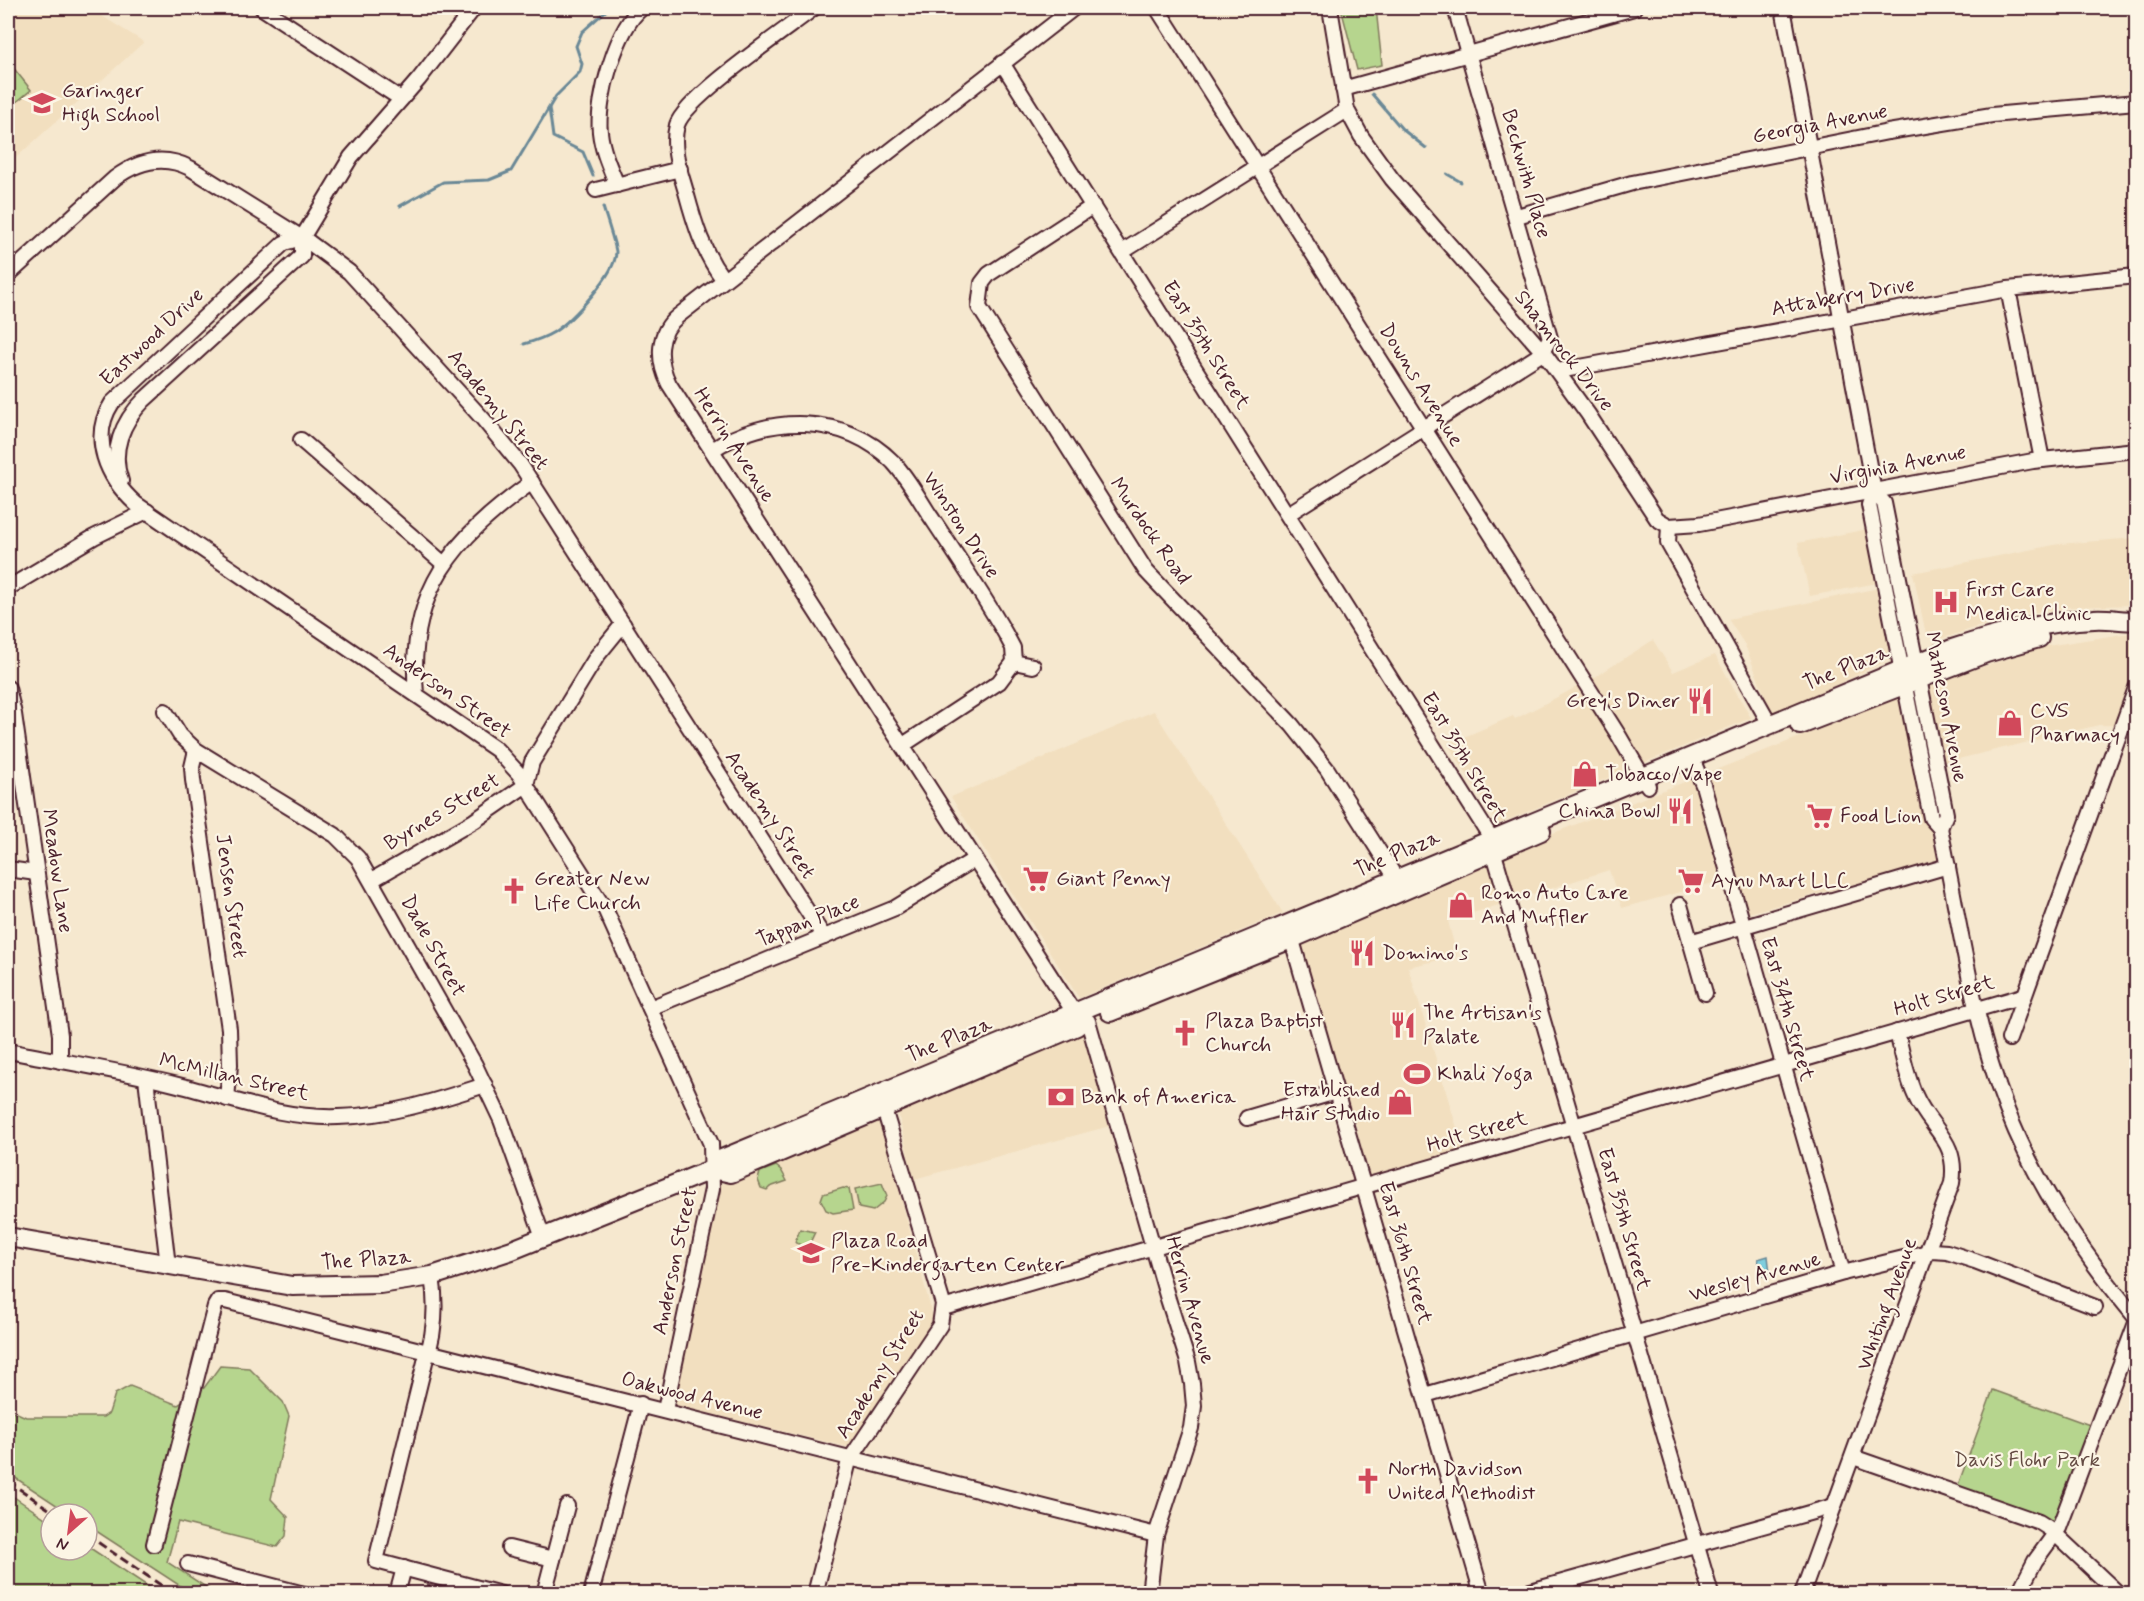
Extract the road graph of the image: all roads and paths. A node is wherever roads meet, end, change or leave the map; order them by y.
1 (262, 8) edge
2 (474, 8) edge
3 (642, 8) edge
4 (814, 8) edge
5 (1074, 8) edge
6 (1157, 8) edge
7 (1330, 8) edge
8 (1455, 8) edge
9 (1634, 8) edge
10 (1782, 8) edge
11 (1469, 53) junction
12 (1002, 63) junction
13 (1343, 89) junction
14 (401, 99) junction
15 (2136, 102) edge
16 (1347, 110) junction
17 (1809, 148) junction
18 (1257, 167) junction
19 (680, 169) junction
20 (617, 185) junction
21 (596, 190) dead end
22 (1093, 206) junction
23 (1517, 216) junction
24 (302, 238) junction
25 (1122, 252) junction
26 (8, 276) edge
27 (2136, 276) edge
28 (723, 279) junction
29 (2008, 289) junction
30 (1842, 319) junction
31 (1543, 352) junction
32 (1558, 371) junction
33 (1423, 428) junction
34 (301, 440) dead end
35 (712, 450) junction
36 (2136, 450) edge
37 (2042, 460) junction
38 (532, 482) junction
39 (1874, 492) junction
40 (129, 497) junction
41 (147, 511) junction
42 (1288, 514) junction
43 (1669, 526) junction
44 (444, 564) junction
45 (8, 588) edge
46 (2136, 621) edge
47 (623, 624) junction
48 (1014, 662) junction
49 (1033, 666) dead end
50 (1910, 674) junction
51 (8, 688) edge
52 (2136, 688) edge
53 (416, 694) junction
54 (165, 711) dead end
55 (1770, 723) junction
56 (903, 745) junction
57 (196, 750) junction
58 (1694, 761) junction
59 (1646, 781) junction
60 (526, 785) junction
61 (1492, 846) junction
62 (975, 859) junction
63 (1948, 866) junction
64 (8, 869) edge
65 (36, 873) junction
66 (372, 880) junction
67 (1400, 884) junction
68 (1680, 905) dead end
69 (1742, 927) junction
70 (1289, 931) junction
71 (824, 937) junction
72 (1690, 942) junction
73 (1705, 993) dead end
74 (2023, 996) junction
75 (650, 1008) junction
76 (1977, 1009) junction
77 (1082, 1018) junction
78 (1897, 1032) junction
79 (2009, 1039) dead end
80 (8, 1052) edge
81 (60, 1061) junction
82 (1782, 1065) junction
83 (146, 1078) junction
84 (484, 1085) junction
85 (1336, 1092) junction
86 (227, 1100) junction
87 (884, 1109) junction
88 (1247, 1118) dead end
89 (1575, 1125) junction
90 (712, 1169) junction
91 (1364, 1187) junction
92 (8, 1237) edge
93 (543, 1237) junction
94 (1153, 1248) junction
95 (1929, 1251) junction
96 (168, 1266) junction
97 (1843, 1273) junction
98 (432, 1276) junction
99 (2095, 1307) dead end
100 (943, 1308) junction
101 (2136, 1318) edge
102 (2136, 1323) edge
103 (1636, 1334) junction
104 (429, 1352) junction
105 (1425, 1395) junction
106 (641, 1404) junction
107 (665, 1410) junction
108 (852, 1457) junction
109 (1853, 1457) junction
110 (567, 1506) dead end
111 (1834, 1506) junction
112 (2056, 1534) junction
113 (1156, 1535) junction
114 (1696, 1543) junction
115 (154, 1544) dead end
116 (508, 1548) dead end
117 (553, 1559) junction
118 (188, 1564) dead end
119 (404, 1568) junction
120 (253, 1587) edge
121 (471, 1590) edge
122 (304, 1593) edge
123 (397, 1593) edge
124 (501, 1593) edge
125 (544, 1593) edge
126 (591, 1593) edge
127 (815, 1593) edge
128 (1149, 1593) edge
129 (1482, 1593) edge
130 (1520, 1593) edge
131 (1711, 1593) edge
132 (1802, 1593) edge
133 (2018, 1593) edge
134 (2119, 1593) edge

1 - 14 street
2 - 14 street, Eastwood Drive
3 - 20 street
4 - 19 street
5 - 12 street, Herrin Avenue
6 - 18 street, Downs Avenue
7 - 13 street, Shamrock Drive
8 - 11 street, Beckwith Place
9 - 11 street
10 - 17 street, Matheson Avenue
11 - 13 street
11 - 23 street, Beckwith Place
12 - 22 street, East 35th Street
12 - 28 street, Herrin Avenue
13 - 16 street, Shamrock Drive
14 - 24 street, Eastwood Drive
15 - 17 street, Georgia Avenue
16 - 18 street
16 - 31 street, Shamrock Drive
17 - 23 street, Georgia Avenue
17 - 30 street, Matheson Avenue
18 - 25 street
18 - 33 street, Downs Avenue
19 - 20 street
19 - 28 street
20 - 21 street
22 - 25 street, East 35th Street
22 - 67 street, Murdock Road
23 - 31 street, Beckwith Place
24 - 26 street, Academy Street
24 - 38 street, Academy Street
24 - 40 street, Eastwood Drive
24 - 40 street, Eastwood Drive
25 - 42 street, East 35th Street
27 - 29 street, Attaberry Drive
28 - 35 street, Herrin Avenue
29 - 30 street, Attaberry Drive
29 - 37 street
30 - 32 street, Attaberry Drive
30 - 39 street, Matheson Avenue
31 - 32 street, Shamrock Drive
31 - 33 street
32 - 43 street, Shamrock Drive
33 - 42 street
33 - 59 street, Downs Avenue
34 - 44 street
35 - 48 street, Winston Drive
35 - 56 street, Herrin Avenue
36 - 37 street, Virginia Avenue
37 - 39 street, Virginia Avenue
38 - 44 street
38 - 47 street, Academy Street
39 - 43 street, Virginia Avenue
39 - 50 street, Matheson Avenue
40 - 41 street, Eastwood Drive
41 - 45 street
41 - 53 street, Anderson Street
42 - 61 street, East 35th Street
43 - 55 street
44 - 53 street
46 - 50 main road, The Plaza
47 - 60 street, Byrnes Street
47 - 71 street, Academy Street
48 - 49 street
48 - 56 street
50 - 55 main road, The Plaza
50 - 58 main road, The Plaza
50 - 63 street, Matheson Avenue
51 - 65 street, Meadow Lane
52 - 74 street, Holt Street
53 - 60 street, Anderson Street
54 - 57 street
55 - 58 main road, The Plaza
56 - 62 street, Herrin Avenue
57 - 66 street, Dade Street
57 - 86 street, Jensen Street
58 - 59 main road, The Plaza
58 - 69 street, East 34th Street
59 - 61 main road, The Plaza
60 - 66 street, Byrnes Street
60 - 75 street, Anderson Street
61 - 67 main road, The Plaza
61 - 89 street, East 35th Street
62 - 71 street, Tappan Place
62 - 77 street, Herrin Avenue
63 - 69 street
63 - 76 street, Matheson Avenue
64 - 65 street
65 - 81 street, Meadow Lane
66 - 84 street, Dade Street
67 - 70 main road, The Plaza
68 - 72 street
69 - 72 street
69 - 82 street, East 34th Street
70 - 77 main road, The Plaza
70 - 85 street, East 36th Street
71 - 75 street, Tappan Place
72 - 73 street
74 - 76 street, Holt Street
74 - 79 street, Holt Street
75 - 90 street, Anderson Street
76 - 78 street, Holt Street
76 - 101 street, Matheson Avenue
77 - 87 main road, The Plaza
77 - 90 main road, The Plaza
77 - 94 street, Herrin Avenue
78 - 82 street, Holt Street
78 - 95 street, Whiting Avenue
80 - 81 street, McMillan Street
81 - 83 street, McMillan Street
82 - 89 street, Holt Street
82 - 97 street, East 34th Street
83 - 86 street, McMillan Street
83 - 96 street
84 - 86 street, McMillan Street
84 - 93 street, Dade Street
85 - 88 street
85 - 91 street, East 36th Street
87 - 90 main road, The Plaza
87 - 100 street, Academy Street
89 - 91 street, Holt Street
89 - 103 street, East 35th Street
90 - 93 main road, The Plaza
90 - 107 street, Anderson Street
91 - 94 street, Holt Street
91 - 105 street, East 36th Street
92 - 96 main road, The Plaza
93 - 98 main road, The Plaza
94 - 100 street, Holt Street
94 - 113 street, Herrin Avenue
95 - 97 street, Wesley Avenue
95 - 99 street, Wesley Avenue
95 - 109 street, Whiting Avenue
96 - 98 main road, The Plaza
97 - 103 street, Wesley Avenue
98 - 104 street
100 - 108 street, Academy Street
102 - 112 street
103 - 105 street, Wesley Avenue
103 - 114 street, East 35th Street
104 - 106 street, Oakwood Avenue
104 - 115 street, Oakwood Avenue
104 - 119 street
105 - 129 street, East 36th Street
106 - 107 street, Oakwood Avenue
106 - 126 street
107 - 108 street, Oakwood Avenue
108 - 113 street, Oakwood Avenue
108 - 127 street, Academy Street
109 - 111 street, Whiting Avenue
109 - 112 street
110 - 117 street
111 - 114 street
111 - 132 street, Whiting Avenue
112 - 133 street
112 - 134 street
113 - 128 street, Herrin Avenue
114 - 130 street
114 - 131 street, East 35th Street
116 - 117 street
117 - 125 street
118 - 120 street
119 - 121 street
119 - 123 street
120 - 122 street
121 - 124 street

